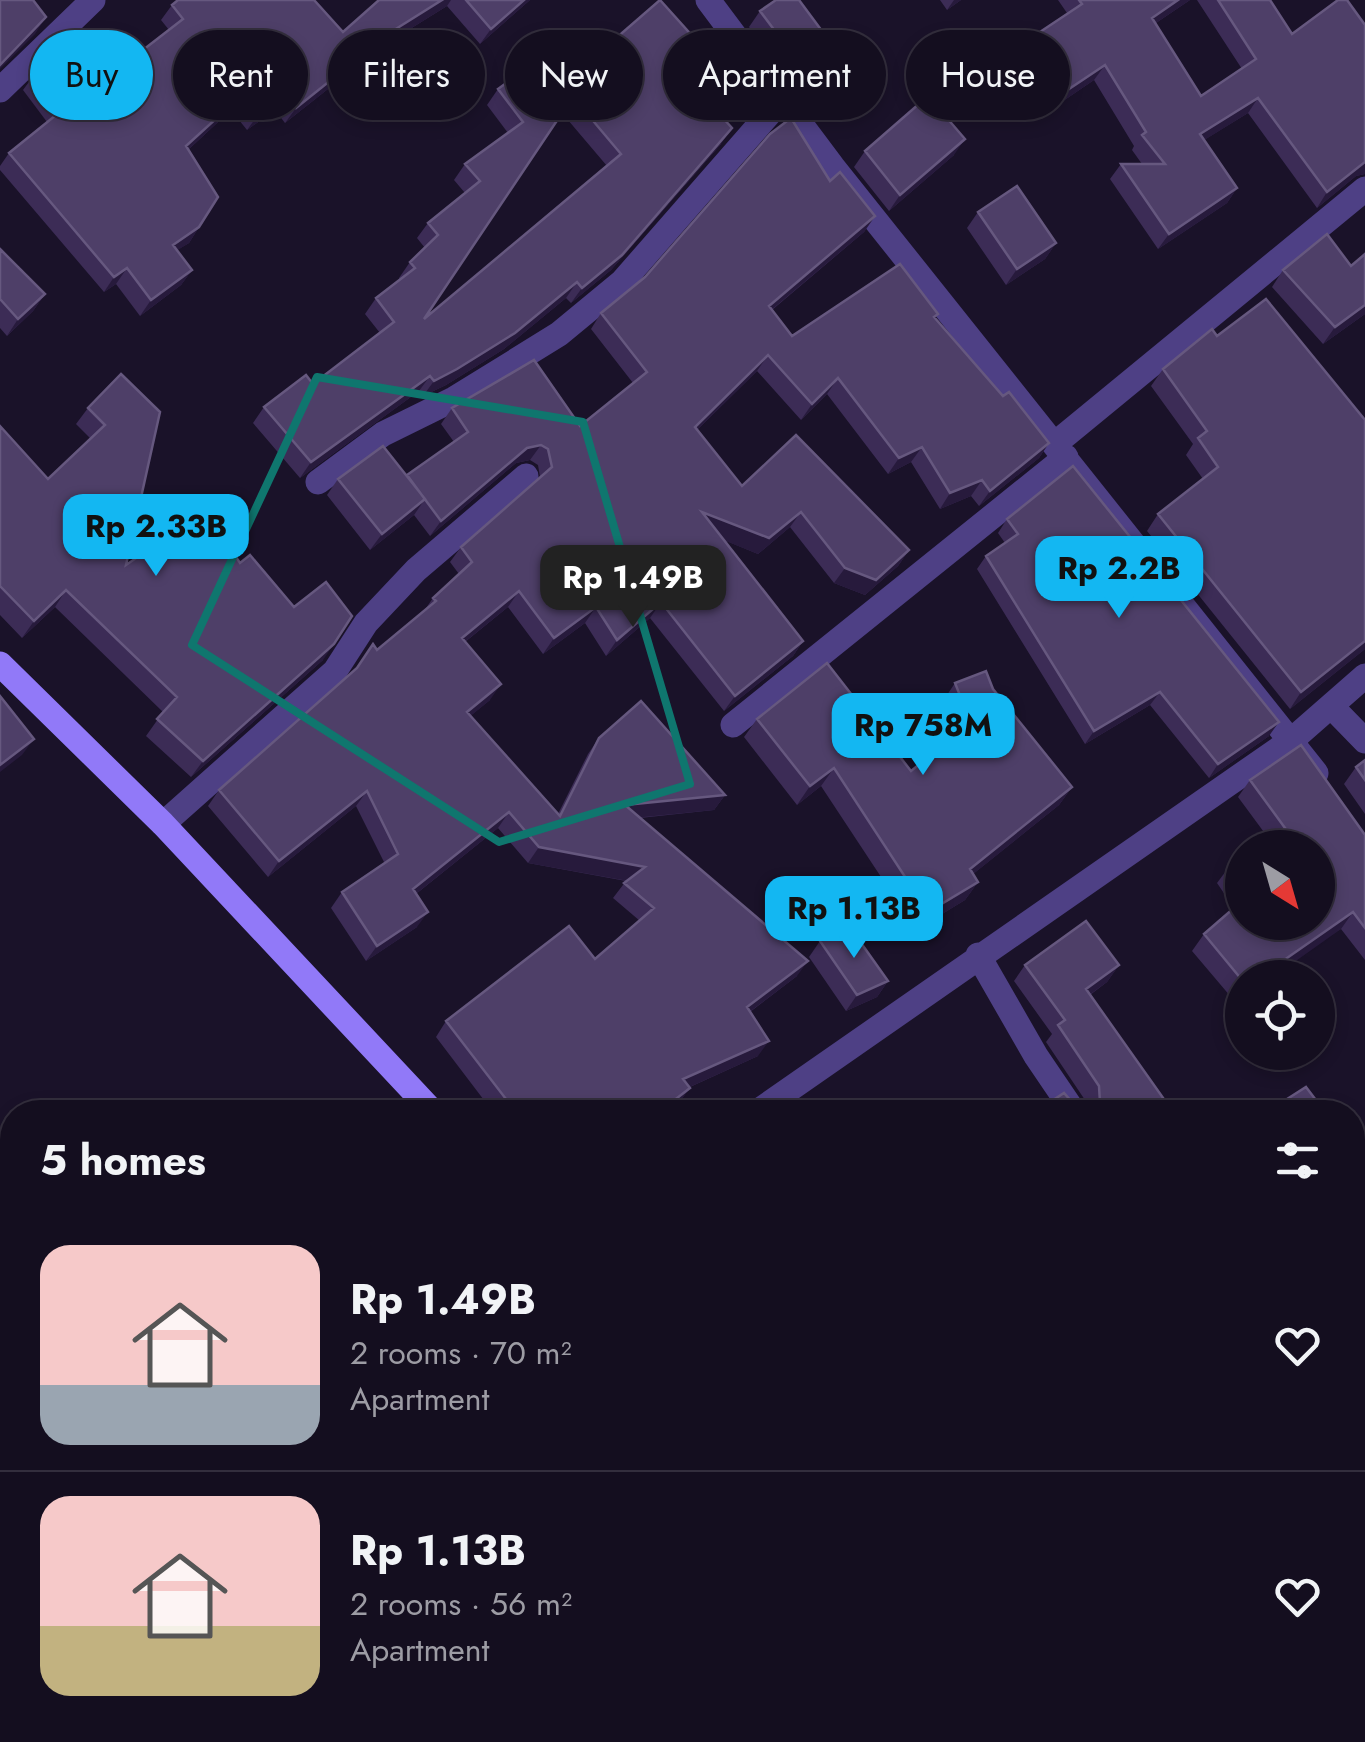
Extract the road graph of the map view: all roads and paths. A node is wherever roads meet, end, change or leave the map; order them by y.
1 (93, 0) edge
2 (708, 0) edge
3 (730, 30) edge
4 (0, 90) edge
5 (765, 120) edge
6 (798, 120) edge
7 (1365, 189) edge
8 (1248, 285) junction
9 (1271, 310) edge
10 (1061, 450) junction
11 (526, 476) dead end
12 (318, 482) edge
13 (0, 664) edge
14 (1365, 676) edge
15 (1331, 706) junction
16 (733, 725) dead end
17 (1293, 739) junction
18 (1365, 741) edge
19 (1334, 798) edge
20 (163, 824) junction
21 (978, 954) junction
22 (422, 1100) edge
23 (774, 1100) edge
24 (1066, 1100) edge

1 - 4 street
2 - 3 street
5 - 12 street
6 - 10 street
7 - 8 street
8 - 9 street
8 - 10 street
10 - 16 street
10 - 17 street
11 - 20 street
13 - 20 street
14 - 15 street
15 - 17 street
15 - 18 street
17 - 19 street
17 - 21 street
20 - 22 street
21 - 23 street
21 - 24 street

